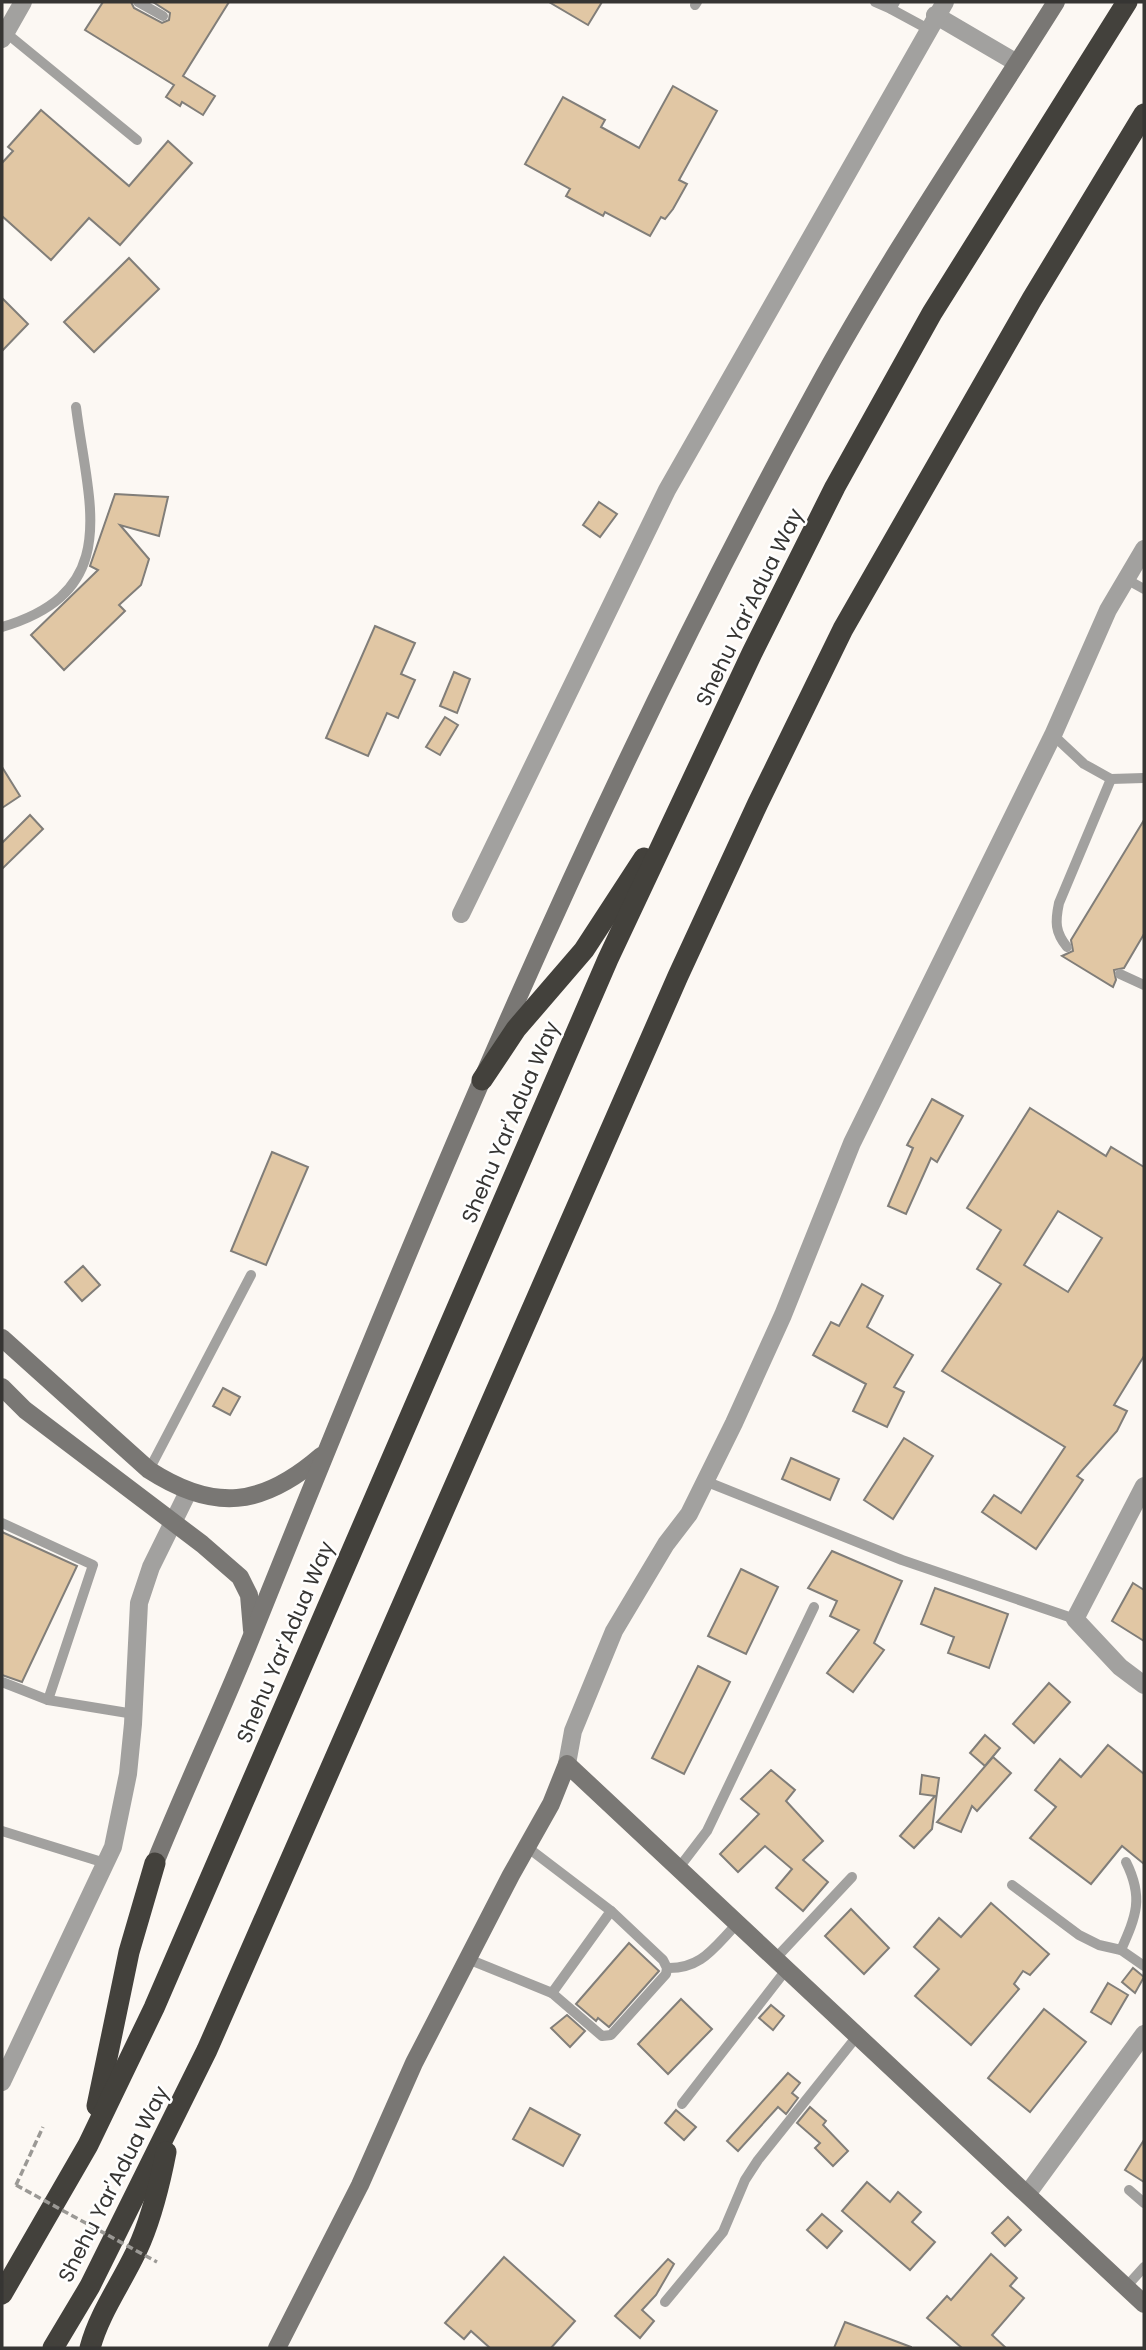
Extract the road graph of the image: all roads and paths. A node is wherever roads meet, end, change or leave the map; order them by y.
1 (23, 2) edge
2 (138, 2) edge
3 (875, 2) edge
4 (1056, 2) edge
5 (1127, 2) edge
6 (893, 5) edge
7 (936, 15) edge
8 (163, 16) dead end
9 (4, 36) edge
10 (1017, 63) junction
11 (1144, 114) edge
12 (137, 140) dead end
13 (76, 407) dead end
14 (1144, 549) edge
15 (1126, 579) junction
16 (1144, 589) edge
17 (2, 627) edge
18 (1053, 735) junction
19 (1144, 778) edge
20 (1111, 779) junction
21 (679, 807) junction
22 (461, 914) dead end
23 (1067, 947) dead end
24 (1120, 974) dead end
25 (1144, 985) edge
26 (482, 1080) junction
27 (251, 1275) dead end
28 (2, 1338) edge
29 (2, 1387) edge
30 (324, 1453) junction
31 (149, 1470) junction
32 (705, 1481) junction
33 (1144, 1486) edge
34 (188, 1492) junction
35 (173, 1522) junction
36 (2, 1523) edge
37 (814, 1607) dead end
38 (1075, 1619) junction
39 (251, 1639) junction
40 (2, 1682) edge
41 (1144, 1685) edge
42 (47, 1700) junction
43 (134, 1714) junction
44 (567, 1764) junction
45 (2, 1831) edge
46 (527, 1847) junction
47 (1126, 1862) dead end
48 (105, 1863) junction
49 (155, 1863) joint
50 (678, 1869) junction
51 (852, 1877) dead end
52 (1012, 1885) dead end
53 (611, 1911) junction
54 (737, 1924) junction
55 (1121, 1950) junction
56 (468, 1959) junction
57 (781, 1964) junction
58 (1144, 1966) edge
59 (667, 1968) junction
60 (552, 1993) junction
61 (1144, 2034) edge
62 (858, 2035) junction
63 (2, 2082) edge
64 (682, 2104) dead end
65 (43, 2127) dead end
66 (170, 2127) junction
67 (88, 2145) junction
68 (1129, 2190) dead end
69 (1028, 2193) junction
70 (1144, 2203) edge
71 (157, 2262) dead end
72 (1144, 2267) edge
73 (1126, 2287) junction
74 (2, 2294) edge
75 (665, 2302) dead end
76 (1144, 2304) edge
77 (53, 2348) edge
78 (90, 2348) edge
79 (278, 2348) edge

1 - 9 street
2 - 8 lane
3 - 6 lane
4 - 10 street
5 - 21 highway, Shehu Yar'Adua Way
6 - 7 lane
7 - 10 street
7 - 22 street
9 - 12 lane
10 - 26 street
11 - 66 highway, Shehu Yar'Adua Way
13 - 17 lane
14 - 15 street
15 - 16 lane
15 - 18 street
18 - 20 lane
18 - 32 street
19 - 20 lane
20 - 23 lane
21 - 26 highway
21 - 67 highway, Shehu Yar'Adua Way
24 - 25 lane
26 - 30 street
27 - 31 lane
28 - 31 street
29 - 35 street
30 - 34 street
30 - 39 street
31 - 34 street
32 - 38 lane
32 - 44 street
33 - 38 street
34 - 35 street
35 - 39 street
35 - 43 street
36 - 42 lane
37 - 50 lane
38 - 41 street
39 - 49 street
40 - 42 lane
42 - 43 lane
43 - 48 street
44 - 46 street
44 - 50 street
45 - 48 lane
46 - 53 lane
46 - 56 street
47 - 55 lane
48 - 63 street
49 - 67 highway
50 - 54 street
51 - 57 lane
52 - 55 lane
53 - 59 lane
53 - 60 lane
54 - 57 street
54 - 59 lane
55 - 58 lane
56 - 60 lane
56 - 79 street
57 - 62 street
57 - 64 lane
59 - 60 lane
61 - 69 street
62 - 69 street
62 - 75 lane
65 - 71 path, bridge
66 - 77 highway, Shehu Yar'Adua Way
66 - 78 highway
67 - 74 highway, Shehu Yar'Adua Way
68 - 70 lane
69 - 73 street
72 - 73 lane
73 - 76 street

